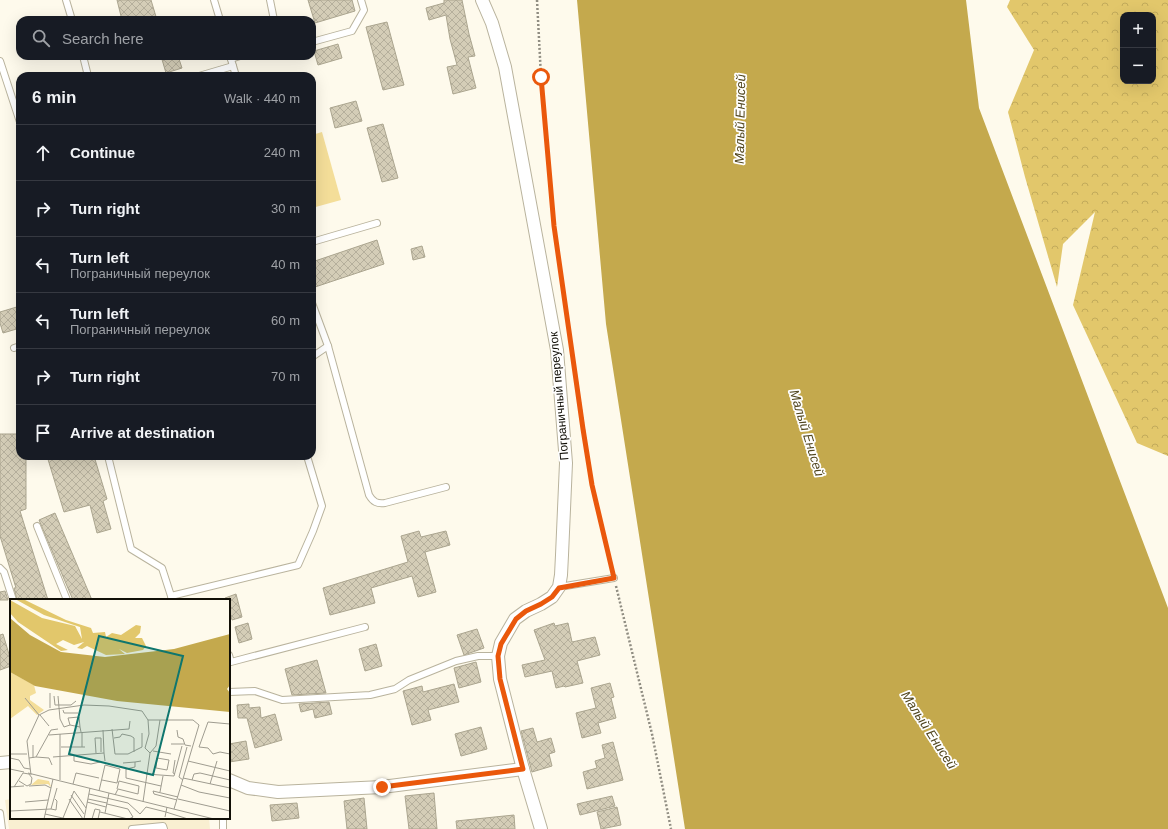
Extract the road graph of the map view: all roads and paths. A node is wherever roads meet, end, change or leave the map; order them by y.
1 (66, 0) edge
2 (214, 0) edge
3 (270, 0) edge
4 (361, 0) edge
5 (482, 0) edge
6 (537, 0) edge
7 (71, 16) edge
8 (219, 16) edge
9 (273, 16) edge
10 (316, 41) edge
11 (0, 60) edge
12 (83, 60) edge
13 (231, 60) edge
14 (233, 66) junction
15 (87, 72) edge
16 (213, 72) edge
17 (235, 72) edge
18 (16, 110) edge
19 (377, 223) dead end
20 (316, 241) edge
21 (316, 314) edge
22 (328, 346) junction
23 (316, 354) edge
24 (109, 460) edge
25 (308, 460) edge
26 (446, 487) dead end
27 (37, 526) dead end
28 (0, 568) edge
29 (614, 578) junction
30 (559, 588) junction
31 (172, 598) edge
32 (13, 599) edge
33 (67, 599) edge
34 (365, 627) dead end
35 (498, 656) junction
36 (230, 658) edge
37 (230, 692) edge
38 (10, 762) edge
39 (0, 763) edge
40 (523, 769) junction
41 (230, 780) edge
42 (0, 813) edge
43 (223, 819) edge
44 (2, 829) edge
45 (132, 829) edge
46 (164, 829) edge
47 (224, 829) edge
48 (541, 829) edge
49 (671, 829) edge

1 - 7 lane
2 - 8 lane
3 - 9 lane
4 - 10 lane
5 - 30 street, Пограничный переулок
6 - 29 path
11 - 18 lane
12 - 15 lane
13 - 14 lane
14 - 16 lane
14 - 17 lane
19 - 20 lane
21 - 22 lane
22 - 23 lane
22 - 26 lane
24 - 31 lane
25 - 31 lane
27 - 33 lane
28 - 32 lane
29 - 30 lane
29 - 49 path
30 - 35 street
34 - 36 lane
35 - 37 lane
35 - 40 street
38 - 39 street
40 - 41 street
40 - 48 street
42 - 44 lane
43 - 47 lane
45 - 46 lane

